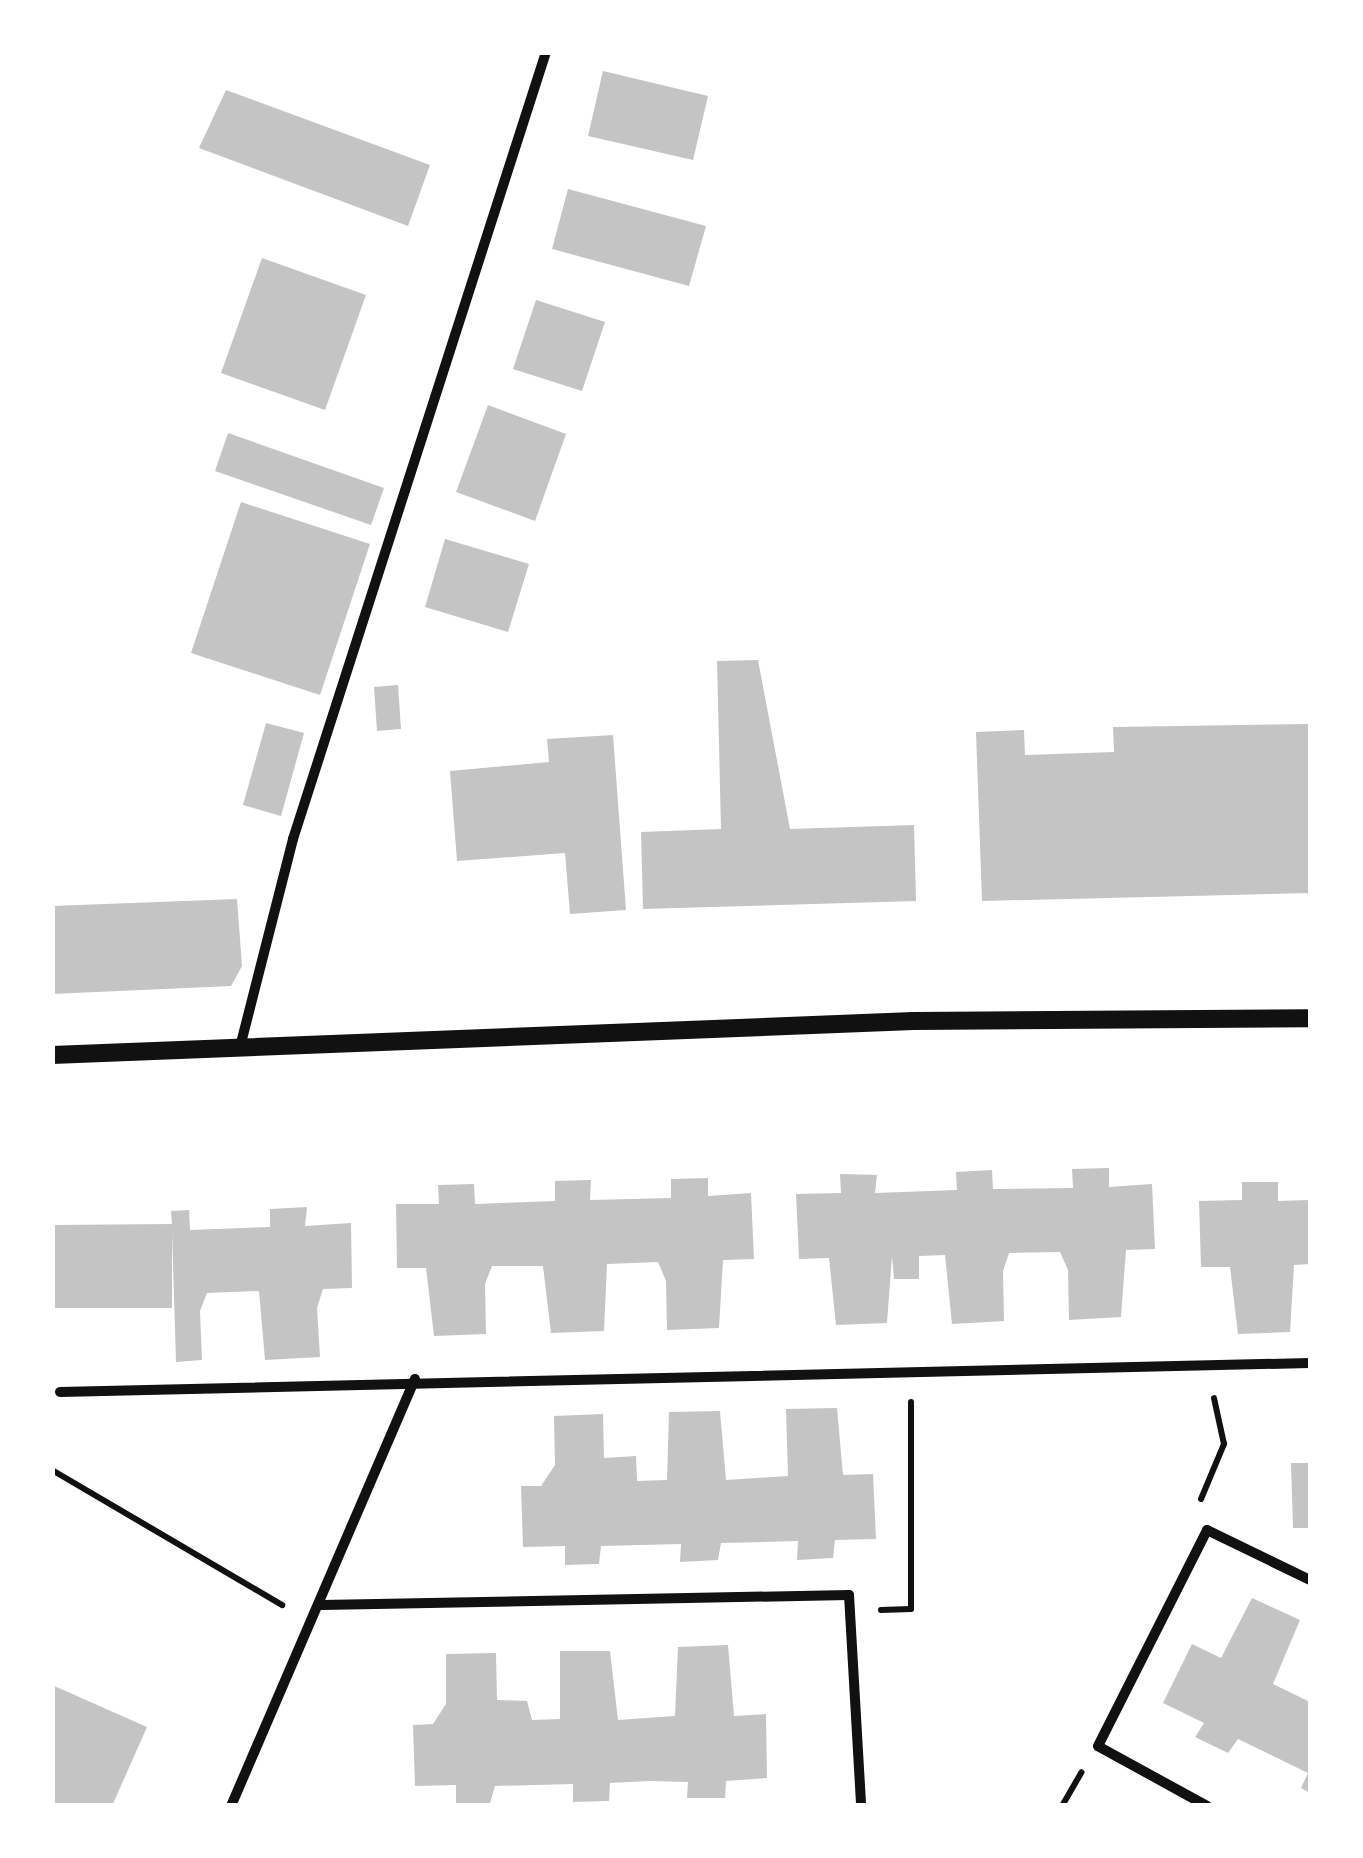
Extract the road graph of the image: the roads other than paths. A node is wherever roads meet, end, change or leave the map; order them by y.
1 (546, 52) edge
2 (1310, 1018) edge
3 (240, 1047) junction
4 (52, 1055) edge
5 (1310, 1363) edge
6 (415, 1379) junction
7 (60, 1392) dead end
8 (1310, 1580) edge
9 (322, 1605) junction
10 (231, 1806) edge
11 (861, 1806) edge
12 (1207, 1806) edge

1 - 3 street
2 - 3 street
3 - 4 street
5 - 6 street
6 - 7 street
6 - 9 street
8 - 12 street
9 - 10 street
9 - 11 street

